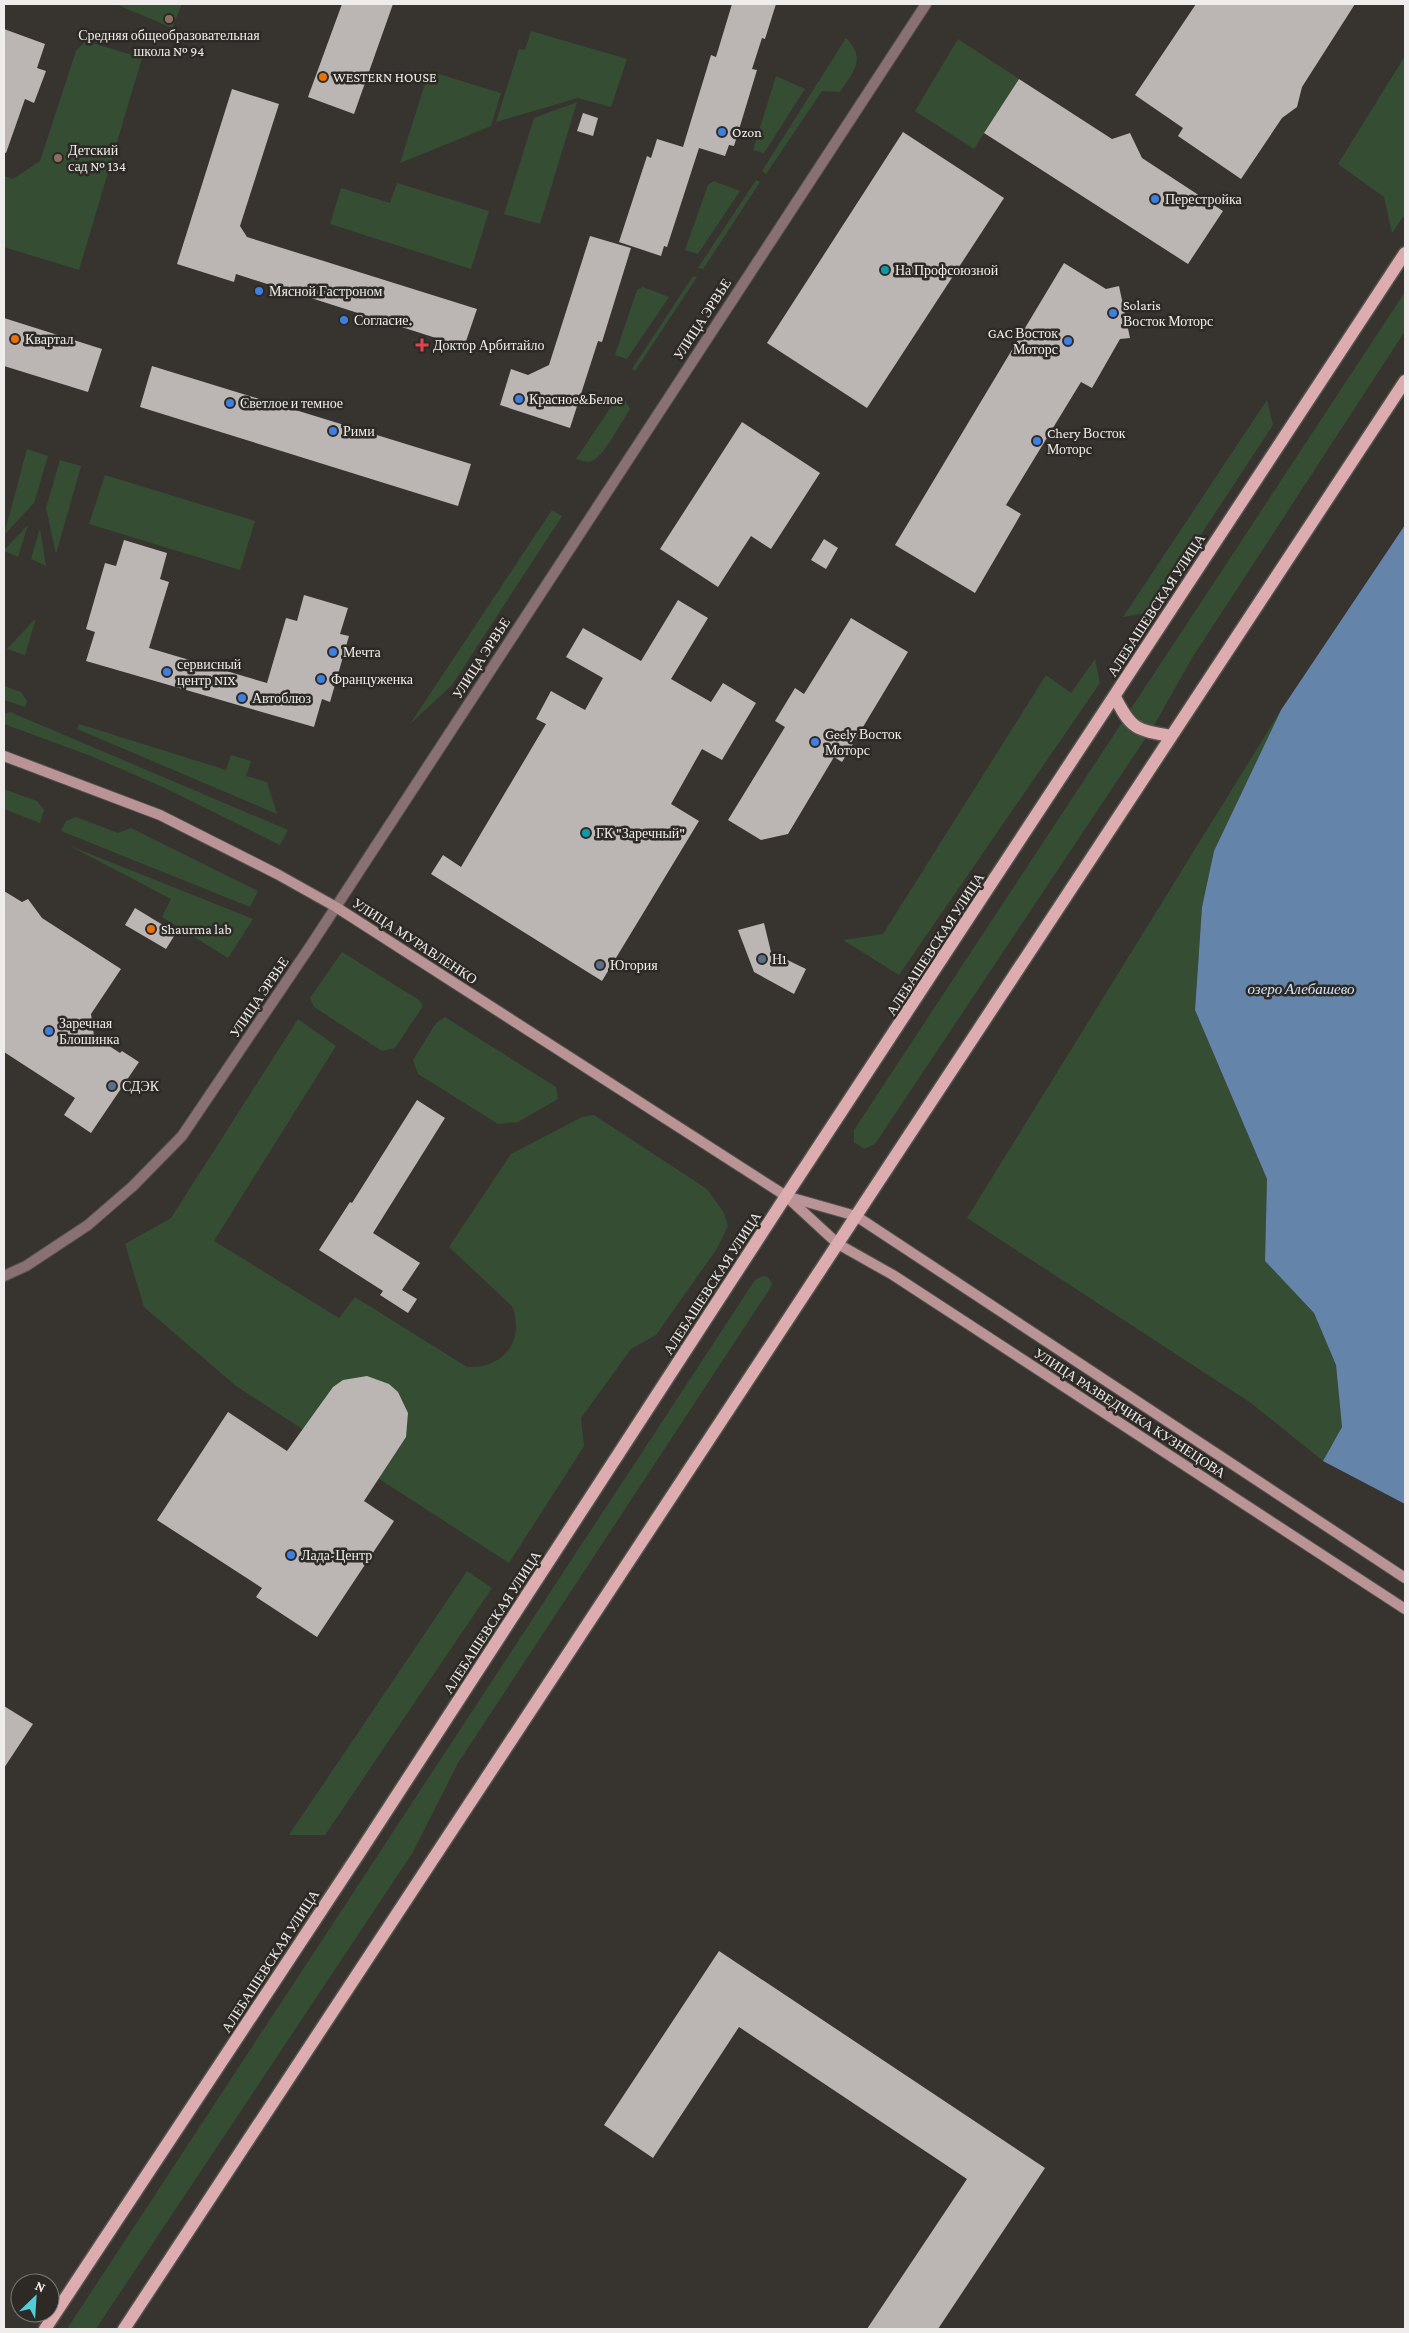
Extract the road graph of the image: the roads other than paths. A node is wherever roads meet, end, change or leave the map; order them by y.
1 (926, 4) edge
2 (1405, 253) edge
3 (1405, 381) edge
4 (1115, 697) junction
5 (1172, 736) junction
6 (4, 756) edge
7 (336, 907) junction
8 (786, 1196) junction
9 (856, 1216) junction
10 (838, 1244) junction
11 (4, 1276) edge
12 (1405, 1578) edge
13 (1405, 1610) edge
14 (45, 2329) edge
15 (124, 2329) edge

1 - 7 street, УЛИЦА ЭРВЬЕ
2 - 4 main road, АЛЕБАШЕВСКАЯ УЛИЦА
3 - 5 main road
4 - 5 main road
4 - 8 main road, АЛЕБАШЕВСКАЯ УЛИЦА
5 - 9 main road
6 - 7 main road, УЛИЦА МУРАВЛЕНКО
7 - 8 main road, УЛИЦА МУРАВЛЕНКО
7 - 11 street, УЛИЦА ЭРВЬЕ
8 - 9 main road, УЛИЦА РАЗВЕДЧИКА КУЗНЕЦОВА
8 - 10 main road, УЛИЦА РАЗВЕДЧИКА КУЗНЕЦОВА
8 - 14 main road, АЛЕБАШЕВСКАЯ УЛИЦА
9 - 10 main road
9 - 12 main road, УЛИЦА РАЗВЕДЧИКА КУЗНЕЦОВА
10 - 13 main road, УЛИЦА РАЗВЕДЧИКА КУЗНЕЦОВА
10 - 15 main road

